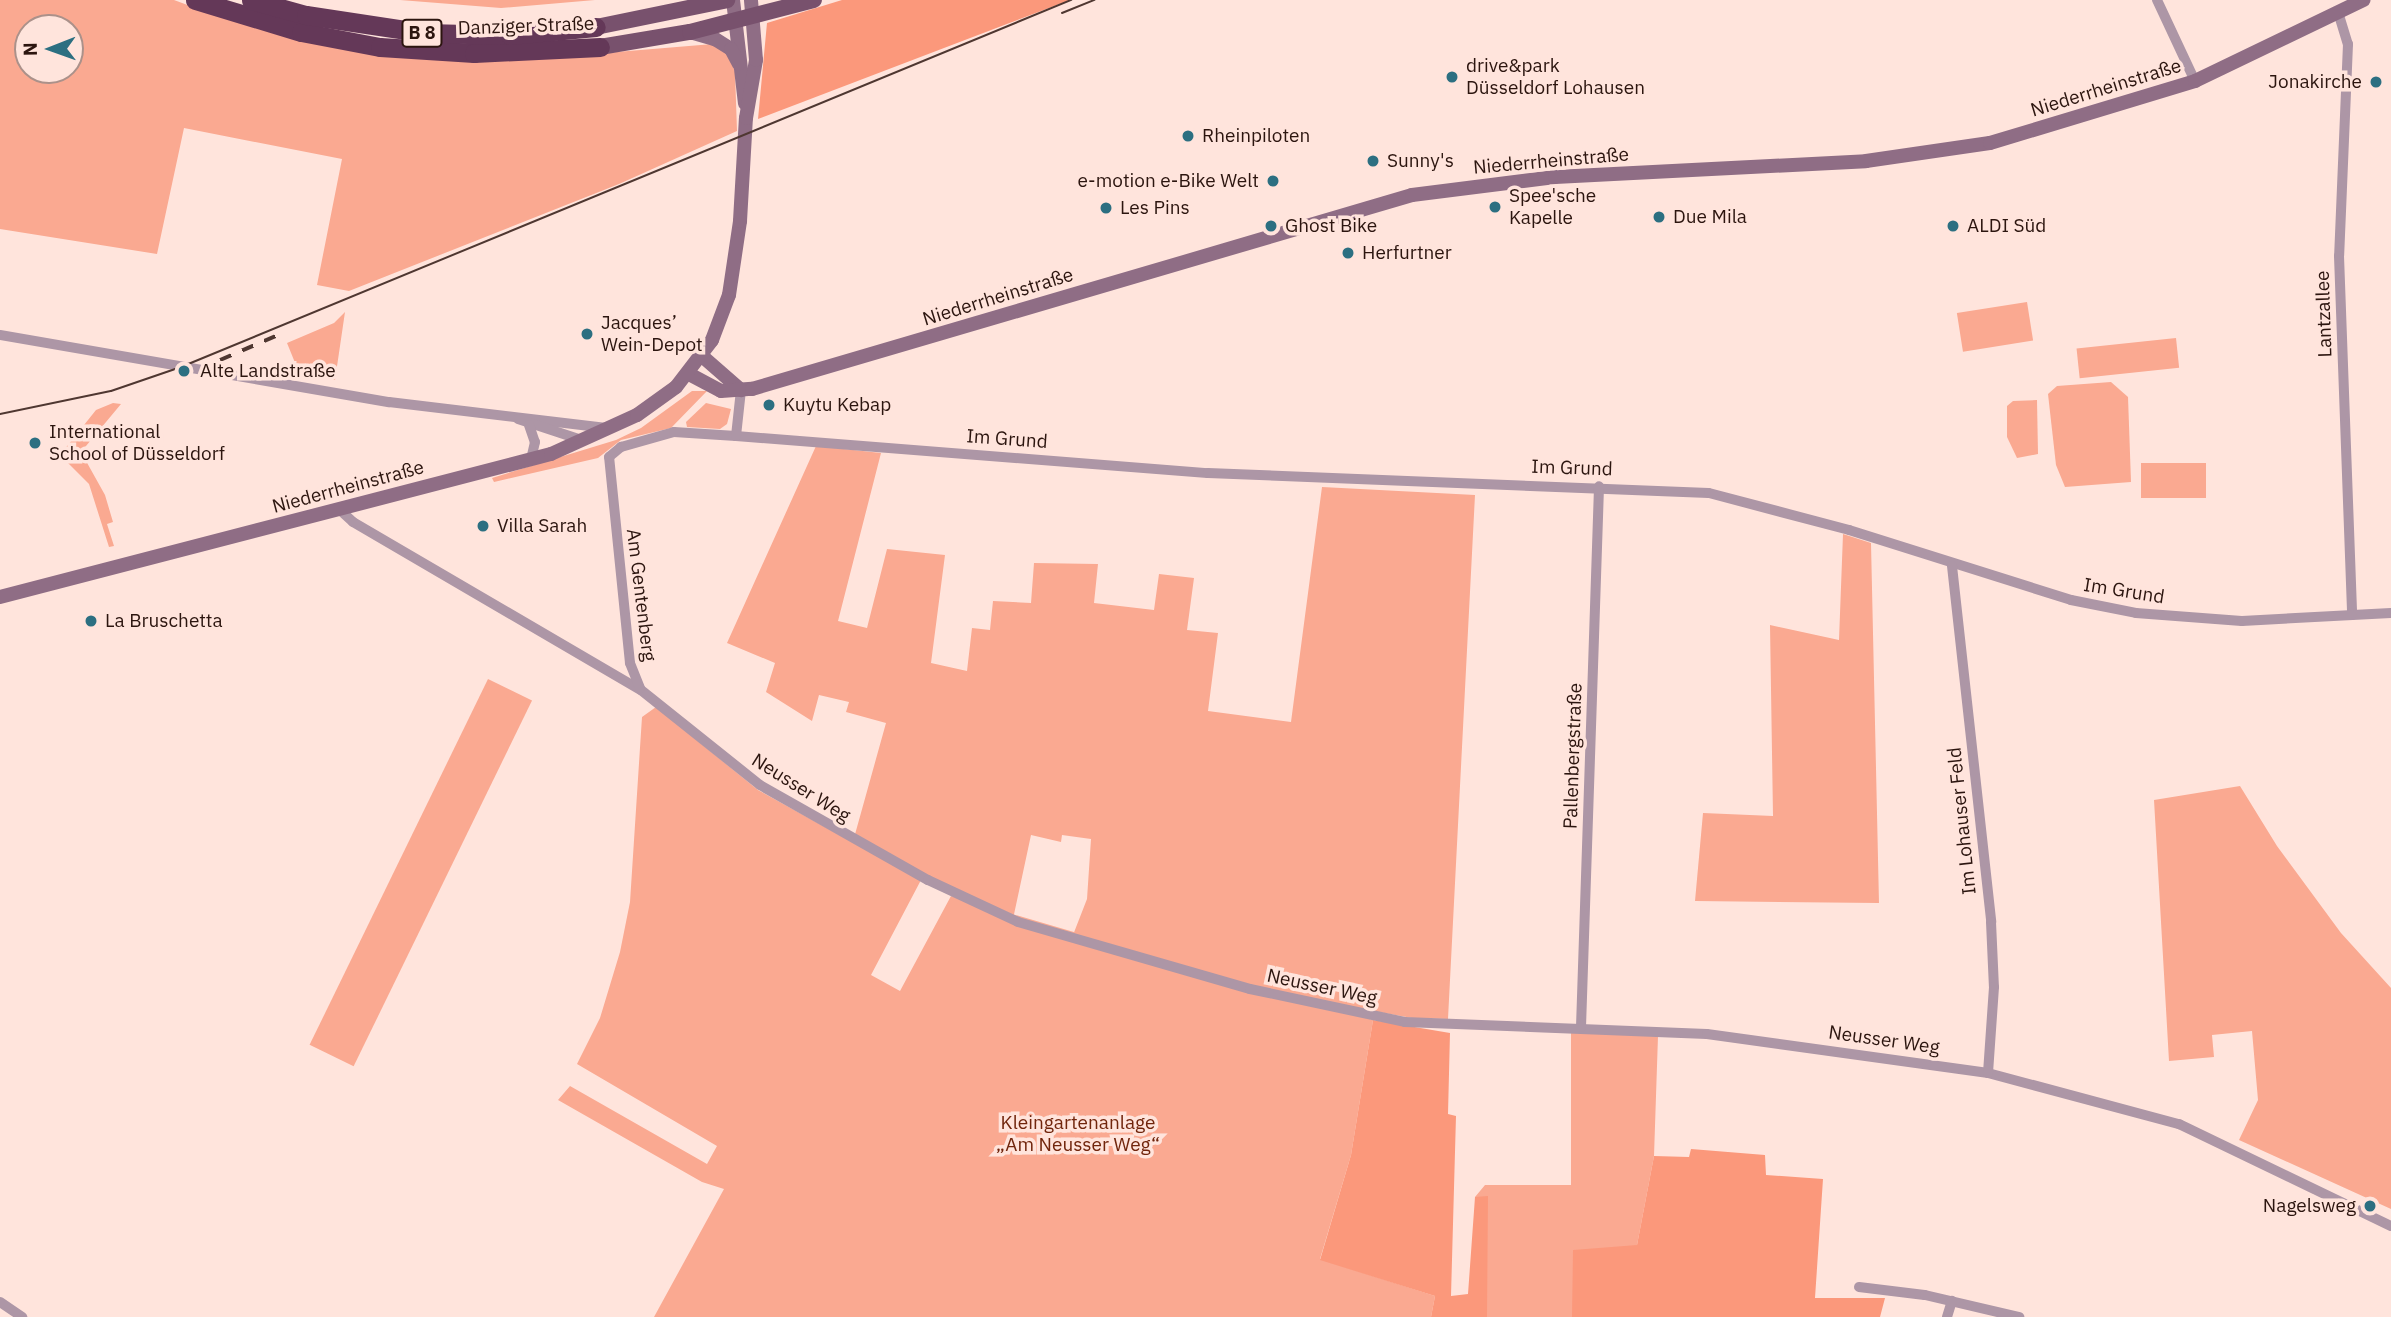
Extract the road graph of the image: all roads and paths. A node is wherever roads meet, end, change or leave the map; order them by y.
1 (195, 0) edge
2 (251, 0) edge
3 (727, 0) edge
4 (733, 0) edge
5 (751, 0) edge
6 (814, 0) edge
7 (2157, 0) edge
8 (2363, 0) edge
9 (2338, 12) junction
10 (754, 17) junction
11 (737, 21) junction
12 (596, 27) joint
13 (690, 32) junction
14 (600, 47) joint
15 (741, 69) junction
16 (2194, 81) junction
17 (746, 118) junction
18 (0, 335) edge
19 (702, 356) junction
20 (689, 374) junction
21 (741, 390) junction
22 (513, 416) junction
23 (529, 425) junction
24 (611, 428) junction
25 (736, 436) junction
26 (582, 440) junction
27 (531, 459) junction
28 (1599, 486) junction
29 (339, 509) junction
30 (1952, 566) junction
31 (0, 597) edge
32 (2391, 612) edge
33 (2352, 615) junction
34 (641, 690) junction
35 (1581, 1027) junction
36 (1988, 1073) junction
37 (2391, 1226) edge
38 (1859, 1287) dead end
39 (1952, 1301) junction
40 (0, 1302) edge
41 (15, 1315) edge
42 (1947, 1317) edge
43 (2019, 1317) edge

1 - 14 highway, Danziger Straße / B 8
2 - 12 highway, Danziger Straße / B 8
3 - 12 main road, Danziger Straße / B 8
4 - 11 street
5 - 10 street
6 - 10 main road, Danziger Straße / B 8
7 - 16 street
8 - 9 street, Niederrheinstraße
9 - 16 street, Niederrheinstraße
9 - 33 street, Lantzallee
10 - 11 main road, Danziger Straße / B 8
10 - 17 street
11 - 13 main road, Danziger Straße / B 8
11 - 15 street
13 - 14 main road, Danziger Straße / B 8
13 - 15 street
15 - 17 street
16 - 21 street, Niederrheinstraße
17 - 19 street
18 - 22 street
19 - 20 street, Niederrheinstraße
19 - 21 street
20 - 21 street, Niederrheinstraße
20 - 24 street, Niederrheinstraße
21 - 25 street
22 - 23 street
22 - 24 street
23 - 26 street
23 - 27 street
24 - 26 street, Niederrheinstraße
25 - 28 street, Im Grund
25 - 34 street, Am Gentenberg
26 - 27 street, Niederrheinstraße
27 - 29 street, Niederrheinstraße
28 - 30 street, Im Grund
28 - 35 street, Pallenbergstraße
29 - 31 street, Niederrheinstraße
29 - 34 street, Neusser Weg
30 - 33 street, Im Grund
30 - 36 street, Im Lohauser Feld
32 - 33 street, Im Grund
34 - 35 street, Neusser Weg
35 - 36 street, Neusser Weg
36 - 37 street, Neusser Weg
38 - 39 street
39 - 42 street
39 - 43 street
40 - 41 street

